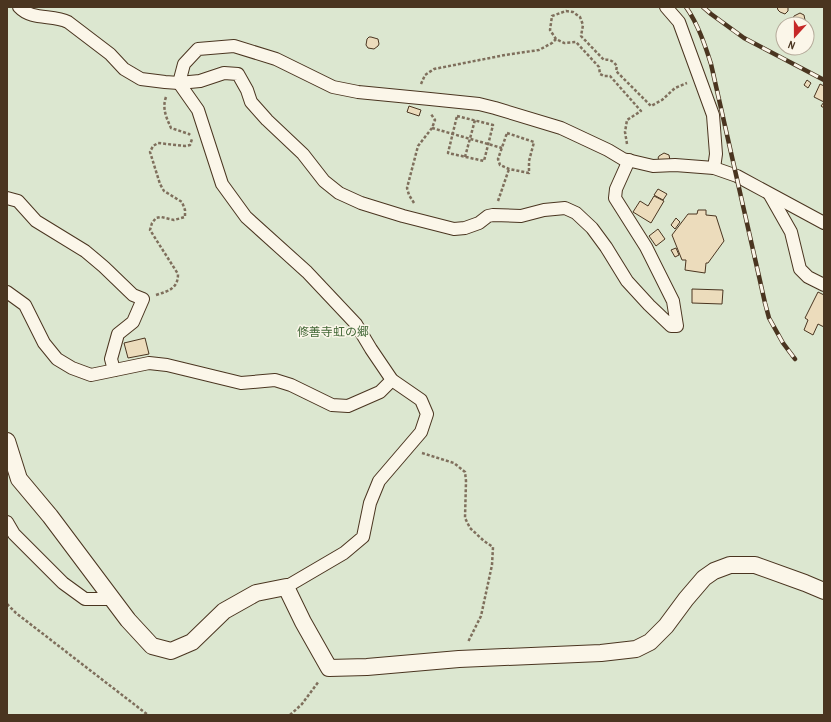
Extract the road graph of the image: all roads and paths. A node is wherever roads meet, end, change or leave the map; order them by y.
1 (19, 7) edge
2 (666, 7) edge
3 (556, 39) junction
4 (700, 78) junction
5 (179, 82) junction
6 (425, 98) junction
7 (479, 104) junction
8 (475, 120) junction
9 (432, 128) junction
10 (453, 134) junction
11 (469, 139) junction
12 (488, 144) junction
13 (502, 148) junction
14 (464, 157) junction
15 (629, 160) junction
16 (714, 168) junction
17 (509, 169) junction
18 (770, 195) junction
19 (7, 198) edge
20 (493, 215) junction
21 (425, 220) junction
22 (824, 223) edge
23 (824, 285) edge
24 (7, 292) edge
25 (143, 299) junction
26 (114, 370) junction
27 (392, 380) junction
28 (7, 441) edge
29 (406, 450) junction
30 (7, 522) edge
31 (286, 587) junction
32 (824, 590) edge
33 (111, 598) junction
34 (7, 604) edge
35 (459, 659) junction
36 (329, 668) junction
37 (148, 715) edge
38 (290, 715) edge

1 - 5 street
2 - 4 street
3 - 4 path
3 - 6 path
3 - 15 path
4 - 16 street
5 - 6 street
5 - 21 street
5 - 25 path
5 - 27 street
6 - 7 street
6 - 9 path
7 - 8 path
7 - 15 street
8 - 10 path
8 - 11 path
8 - 12 path
9 - 10 path
9 - 21 path
10 - 11 path
10 - 14 path
11 - 12 path
11 - 14 path
12 - 13 path
12 - 14 path
13 - 17 path
13 - 17 path
15 - 16 street
15 - 20 street
16 - 18 street
17 - 20 path
18 - 22 street
18 - 23 street
19 - 25 street
20 - 21 street
24 - 26 street
25 - 26 street
26 - 27 street
27 - 29 street
28 - 33 street
29 - 31 street
29 - 35 path
30 - 33 street
31 - 33 street
31 - 36 street
32 - 35 street
34 - 37 path
35 - 36 street
36 - 38 path

